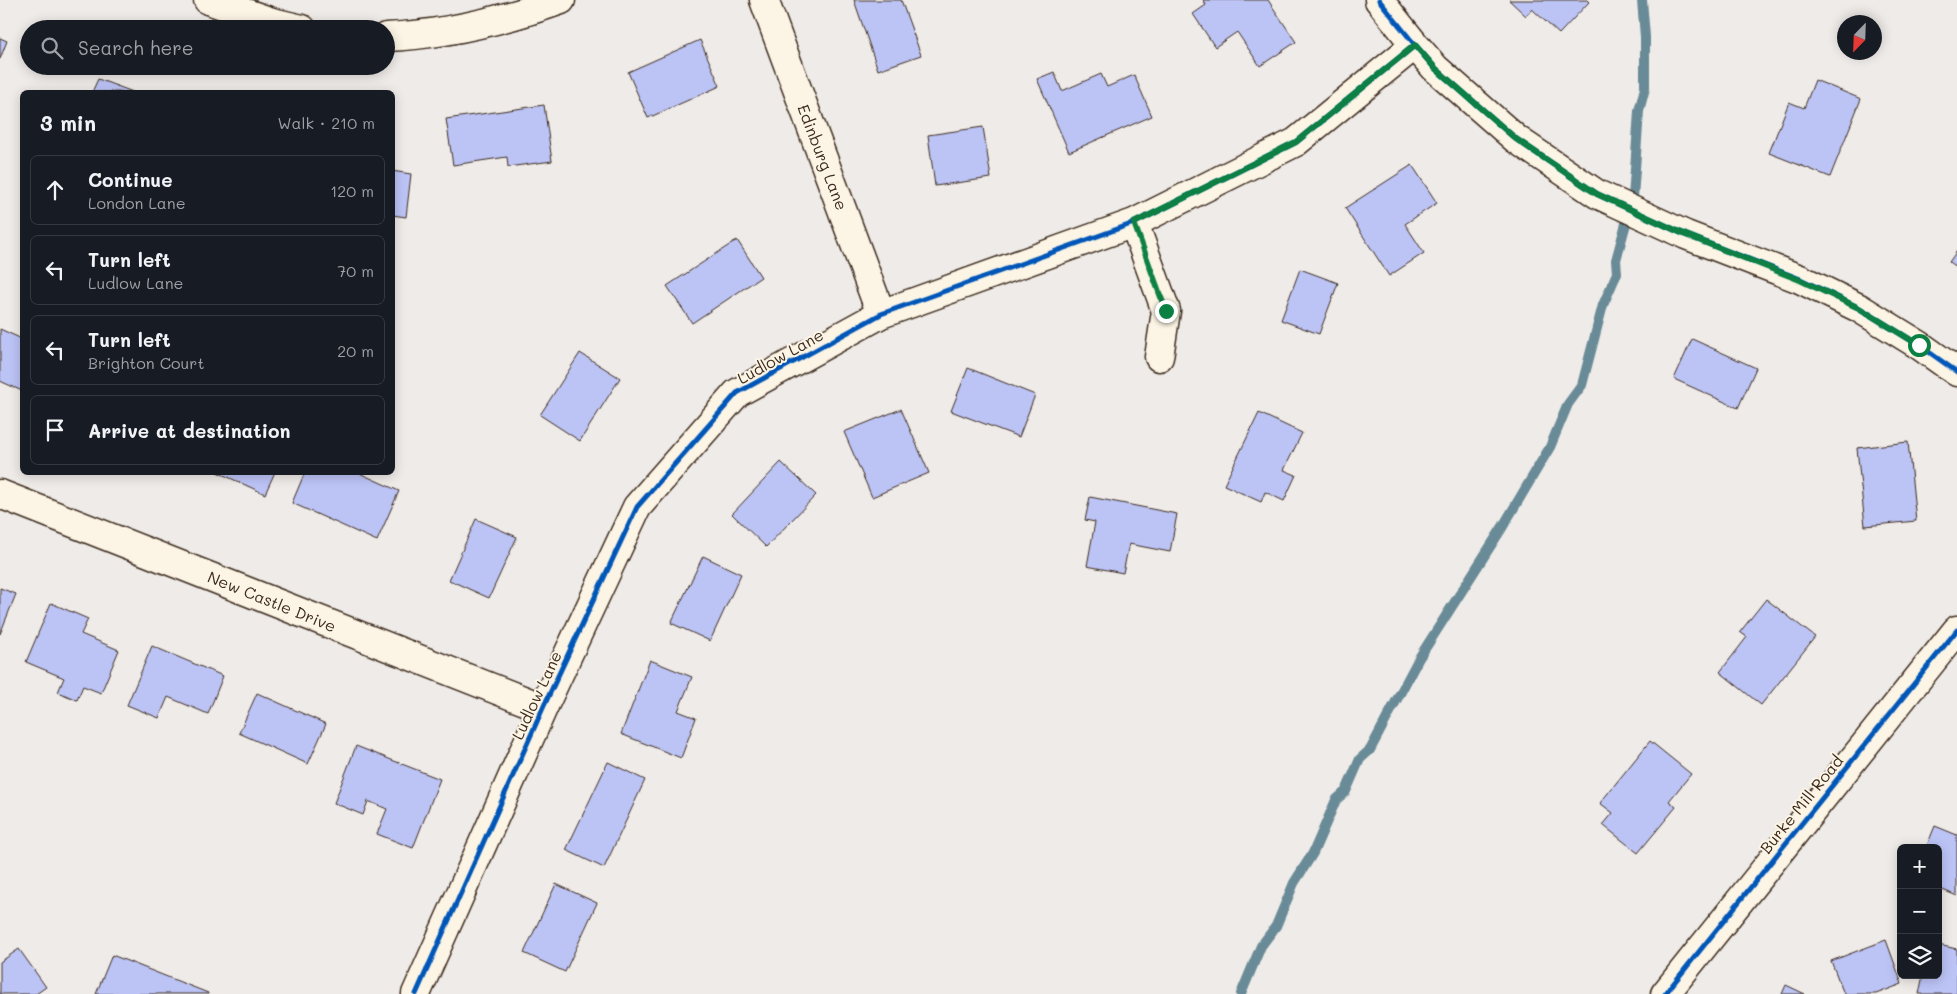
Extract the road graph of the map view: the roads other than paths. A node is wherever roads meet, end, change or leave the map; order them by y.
1 (208, 0) edge
2 (561, 0) edge
3 (764, 0) edge
4 (1379, 0) edge
5 (266, 20) edge
6 (395, 37) edge
7 (1415, 45) junction
8 (1134, 223) junction
9 (881, 314) junction
10 (1159, 357) dead end
11 (1957, 372) edge
12 (0, 494) edge
13 (1957, 630) edge
14 (543, 708) junction
15 (416, 994) edge
16 (1665, 994) edge

1 - 5 street
2 - 6 street
3 - 9 street, Edinburg Lane
4 - 7 street
7 - 8 street, Ludlow Lane
7 - 11 street
8 - 9 street, Ludlow Lane
8 - 10 street
9 - 14 street, Ludlow Lane
12 - 14 street, New Castle Drive
13 - 16 street, Burke Mill Road
14 - 15 street, Ludlow Lane

